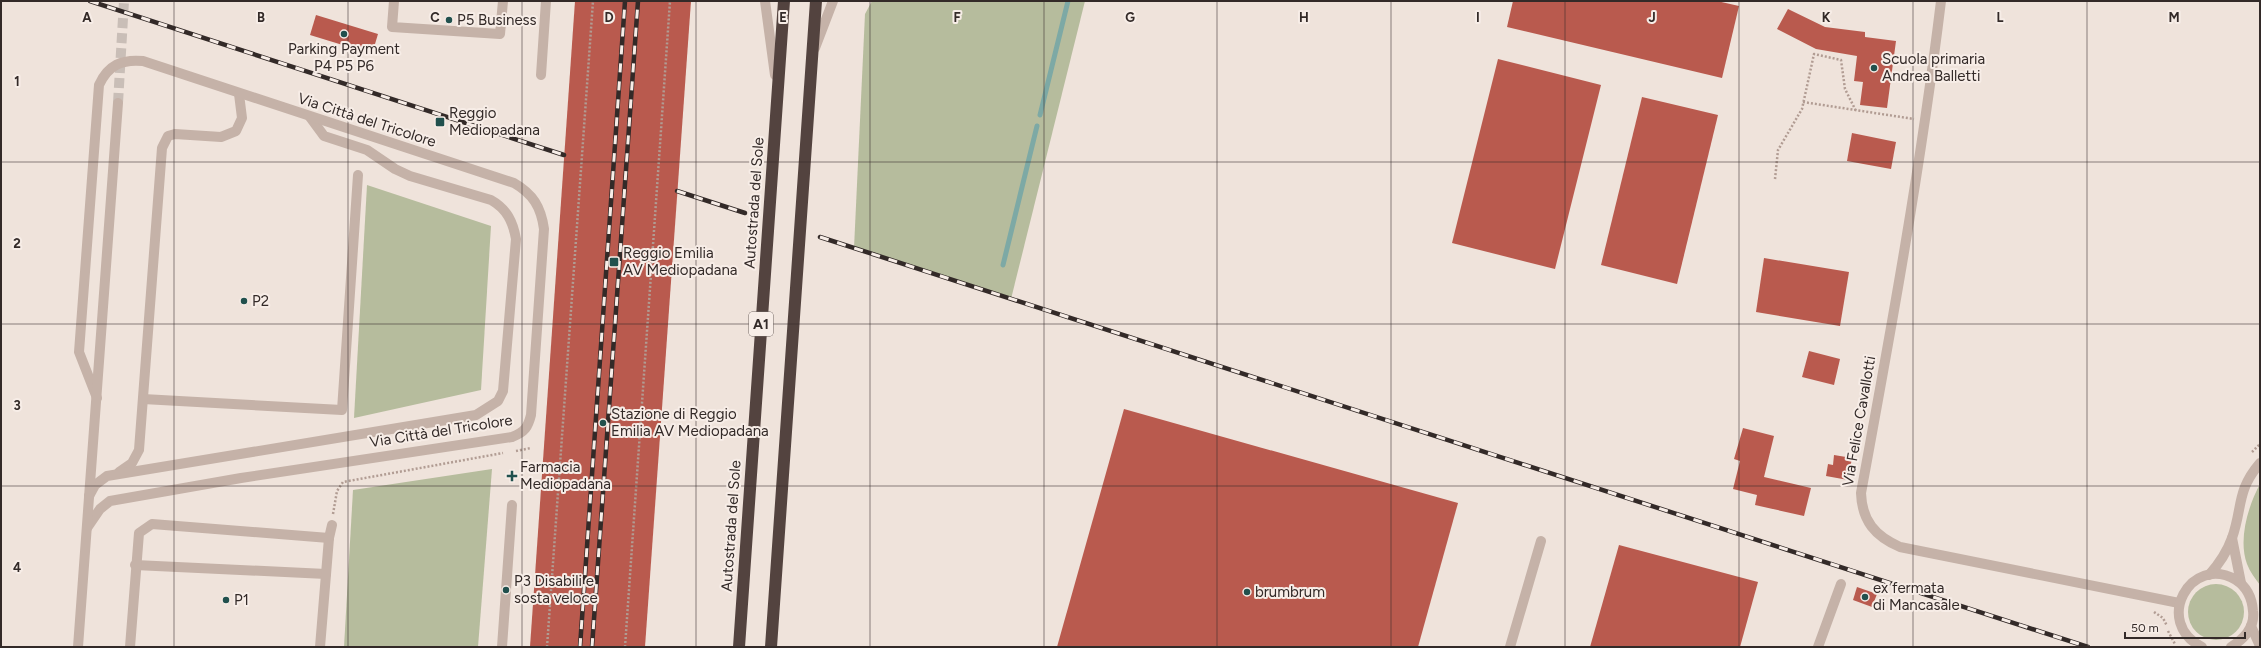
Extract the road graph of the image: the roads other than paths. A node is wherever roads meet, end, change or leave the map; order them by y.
1 (394, 1) edge
2 (503, 1) edge
3 (546, 1) edge
4 (765, 1) edge
5 (784, 1) edge
6 (816, 1) edge
7 (833, 1) edge
8 (1941, 1) edge
9 (812, 54) junction
10 (541, 75) dead end
11 (778, 90) junction
12 (239, 94) junction
13 (118, 103) tunnel mouth
14 (310, 117) junction
15 (358, 175) dead end
16 (97, 398) junction
17 (143, 399) junction
18 (2260, 463) edge
19 (117, 473) junction
20 (89, 496) junction
21 (512, 505) dead end
22 (332, 524) dead end
23 (87, 528) junction
24 (329, 538) junction
25 (2232, 538) junction
26 (1541, 541) dead end
27 (135, 565) junction
28 (326, 574) junction
29 (2209, 575) junction
30 (2240, 583) junction
31 (1841, 584) dead end
32 (2179, 603) junction
33 (2251, 626) junction
34 (2260, 646) edge
35 (78, 647) edge
36 (130, 647) edge
37 (320, 647) edge
38 (502, 647) edge
39 (738, 647) edge
40 (771, 647) edge
41 (1510, 647) edge
42 (1818, 647) edge
43 (2202, 647) edge
44 (2230, 647) edge

1 - 2 street
3 - 10 street
4 - 11 street
5 - 11 highway, Autostrada del Sole / A1
6 - 9 highway, A1
7 - 9 street
8 - 32 street, Via Felice Cavallotti
9 - 40 highway, A1
11 - 39 highway, Autostrada del Sole / A1
12 - 14 street, Via Città del Tricolore
12 - 16 street, Via Città del Tricolore
12 - 17 street
13 - 16 street
14 - 19 street
14 - 23 street, Via Città del Tricolore
15 - 17 street
16 - 20 street, Via Città del Tricolore
17 - 19 street
18 - 25 street
19 - 20 street
20 - 23 street, Via Città del Tricolore
21 - 38 street
22 - 24 street
23 - 35 street, Via Città del Tricolore
24 - 27 street
24 - 28 street
25 - 29 street
25 - 30 street
26 - 41 street
27 - 28 street
27 - 36 street
28 - 37 street
29 - 30 street
29 - 32 street
30 - 33 street
31 - 42 street
32 - 43 street
33 - 34 street
33 - 44 street

